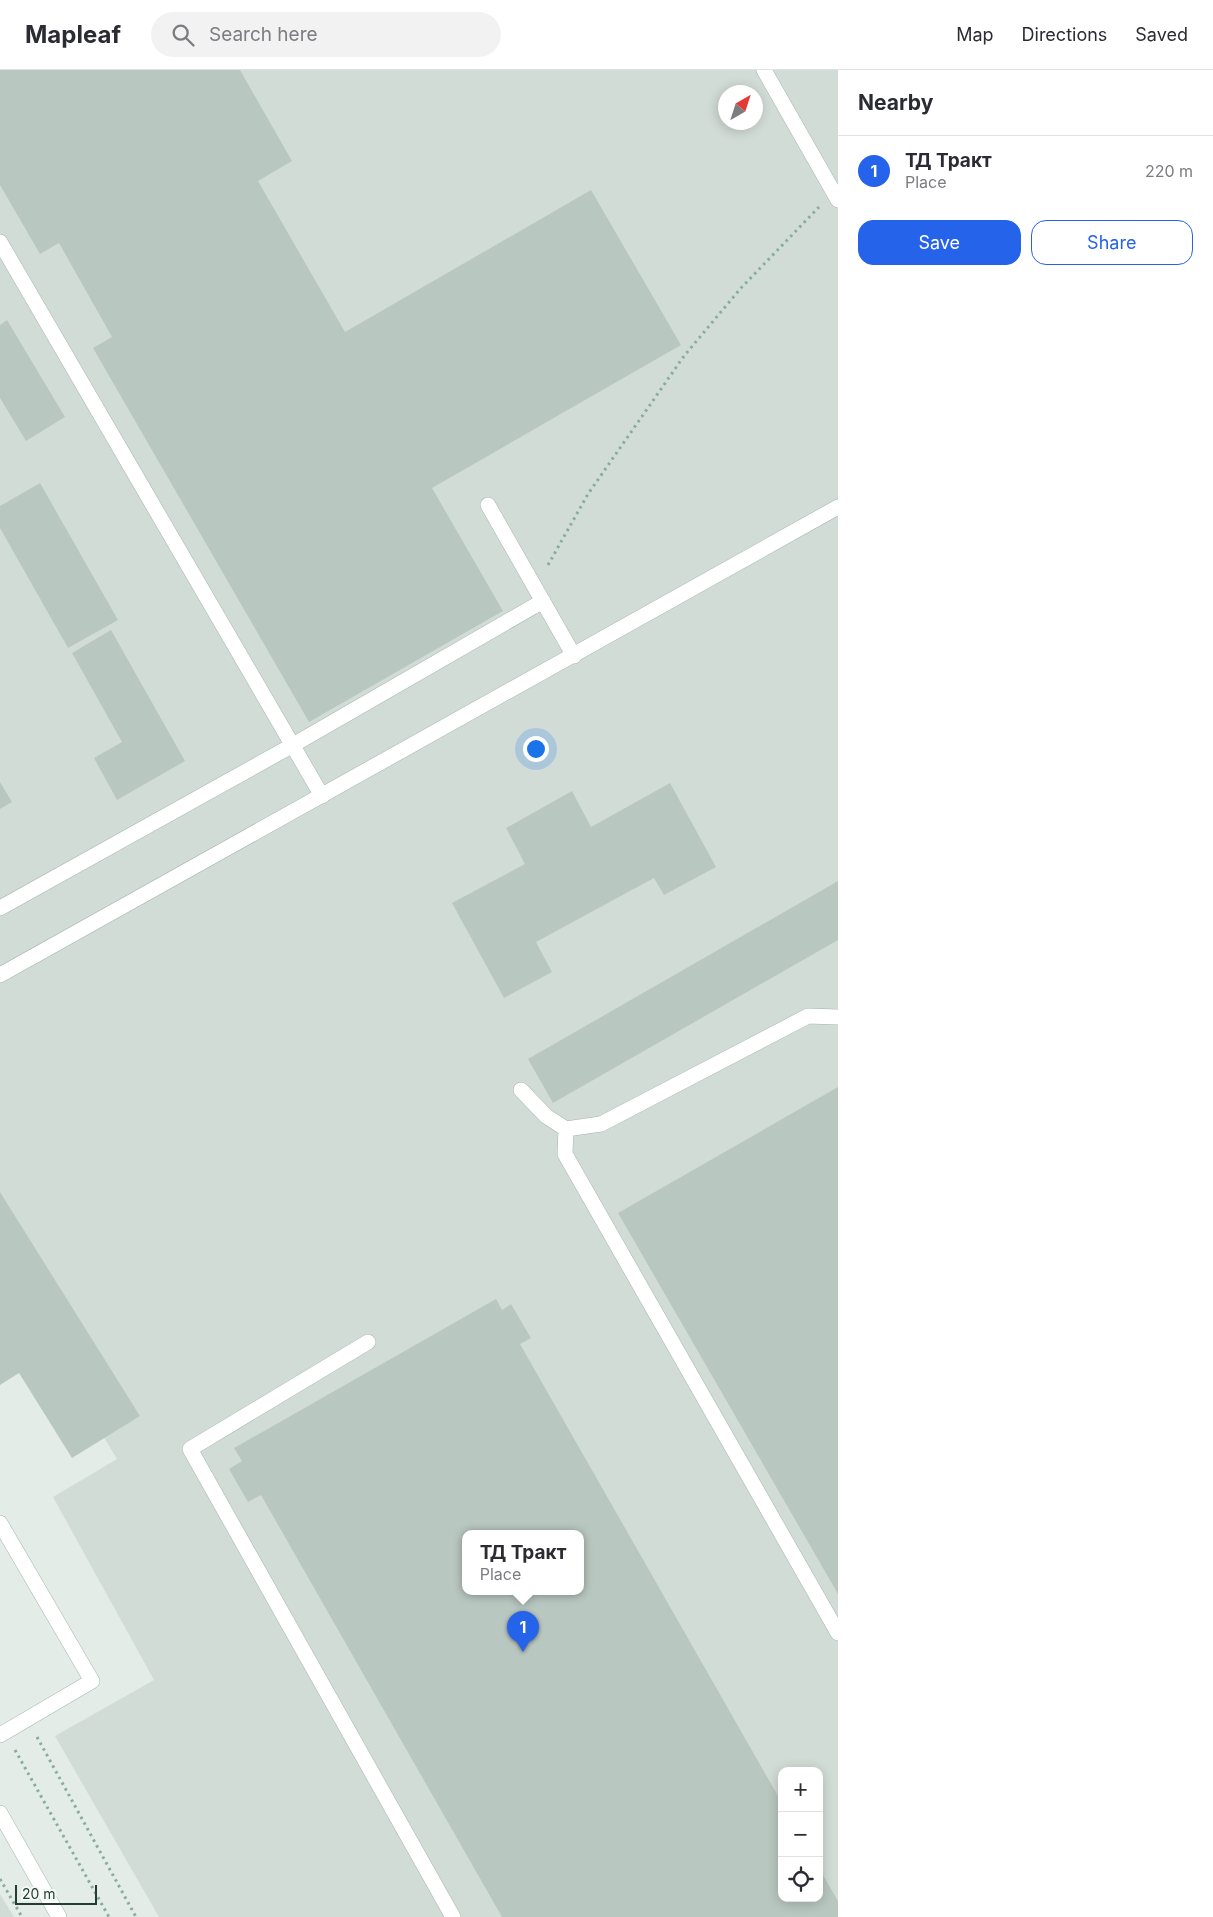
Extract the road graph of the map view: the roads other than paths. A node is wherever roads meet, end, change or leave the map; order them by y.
1 (764, 70) edge
2 (836, 196) edge
3 (0, 242) edge
4 (488, 505) dead end
5 (838, 507) edge
6 (543, 601) junction
7 (574, 656) junction
8 (292, 745) junction
9 (322, 796) junction
10 (0, 908) edge
11 (0, 975) edge
12 (838, 1017) edge
13 (521, 1090) dead end
14 (566, 1129) junction
15 (368, 1342) dead end
16 (0, 1524) edge
17 (838, 1633) edge
18 (2, 1734) edge
19 (0, 1813) edge
20 (58, 1917) edge
21 (453, 1917) edge

1 - 2 street
3 - 8 street
4 - 6 street
5 - 7 street
6 - 7 street
6 - 8 street
7 - 9 street
8 - 9 street
8 - 10 street
9 - 11 street
12 - 14 street
13 - 14 street
14 - 17 street
15 - 21 street
16 - 18 street
19 - 20 street

